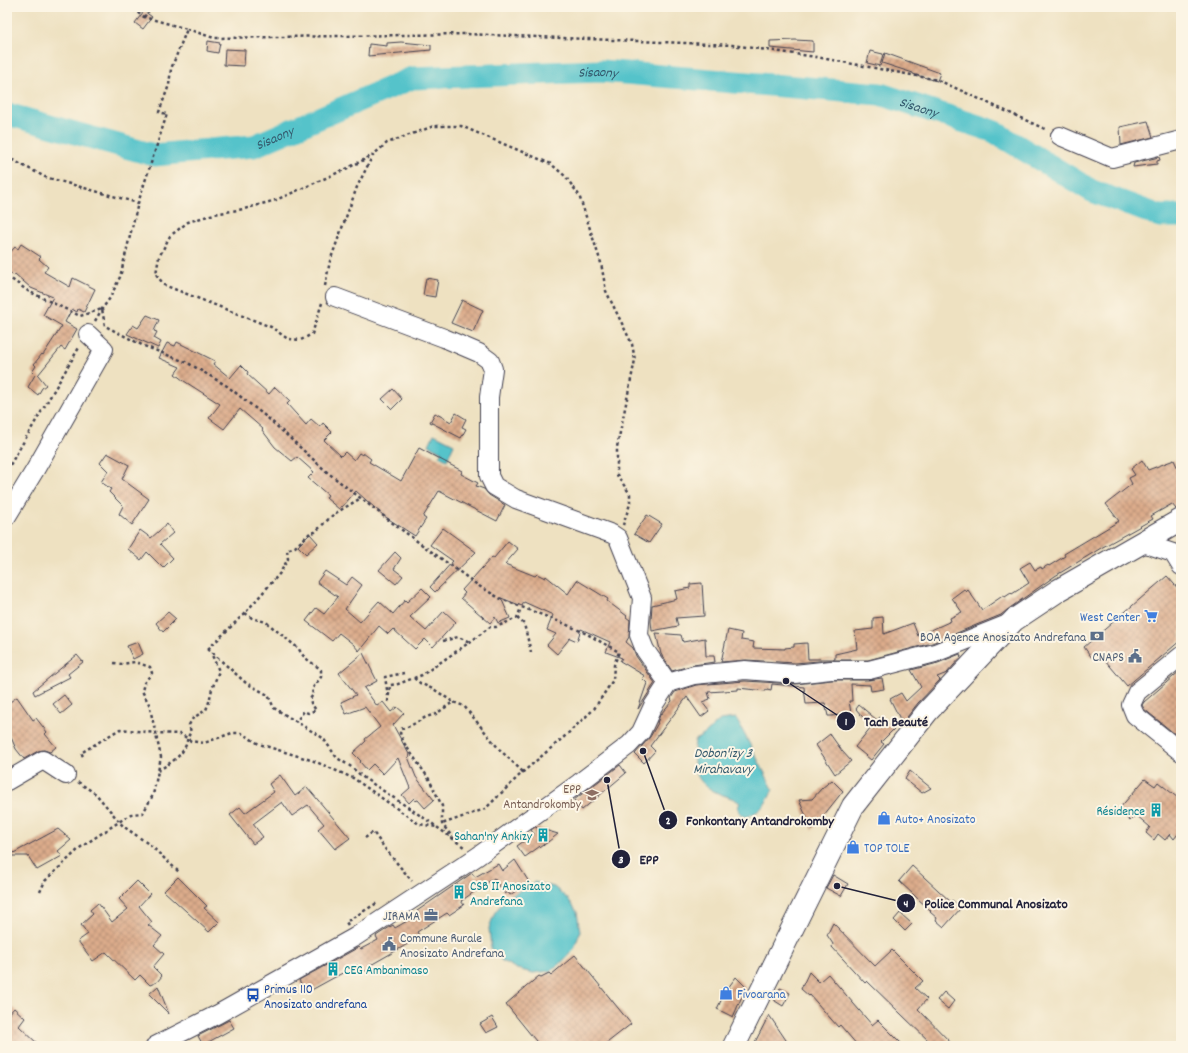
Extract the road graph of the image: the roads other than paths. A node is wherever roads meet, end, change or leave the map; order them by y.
1 (1060, 136) road end
2 (1181, 140) edge
3 (327, 295) road end
4 (88, 334) road end
5 (7, 516) edge
6 (1181, 520) edge
7 (1143, 543) junction
8 (1181, 566) edge
9 (1012, 622) junction
10 (1181, 656) edge
11 (668, 683) junction
12 (1181, 752) edge
13 (72, 779) road end
14 (7, 781) edge
15 (155, 1046) edge
16 (734, 1046) edge

1 - 2 street
3 - 11 street
4 - 5 street
6 - 7 main road
7 - 8 street
7 - 9 main road
9 - 11 street
9 - 16 main road
10 - 12 street
11 - 15 street
13 - 14 street

